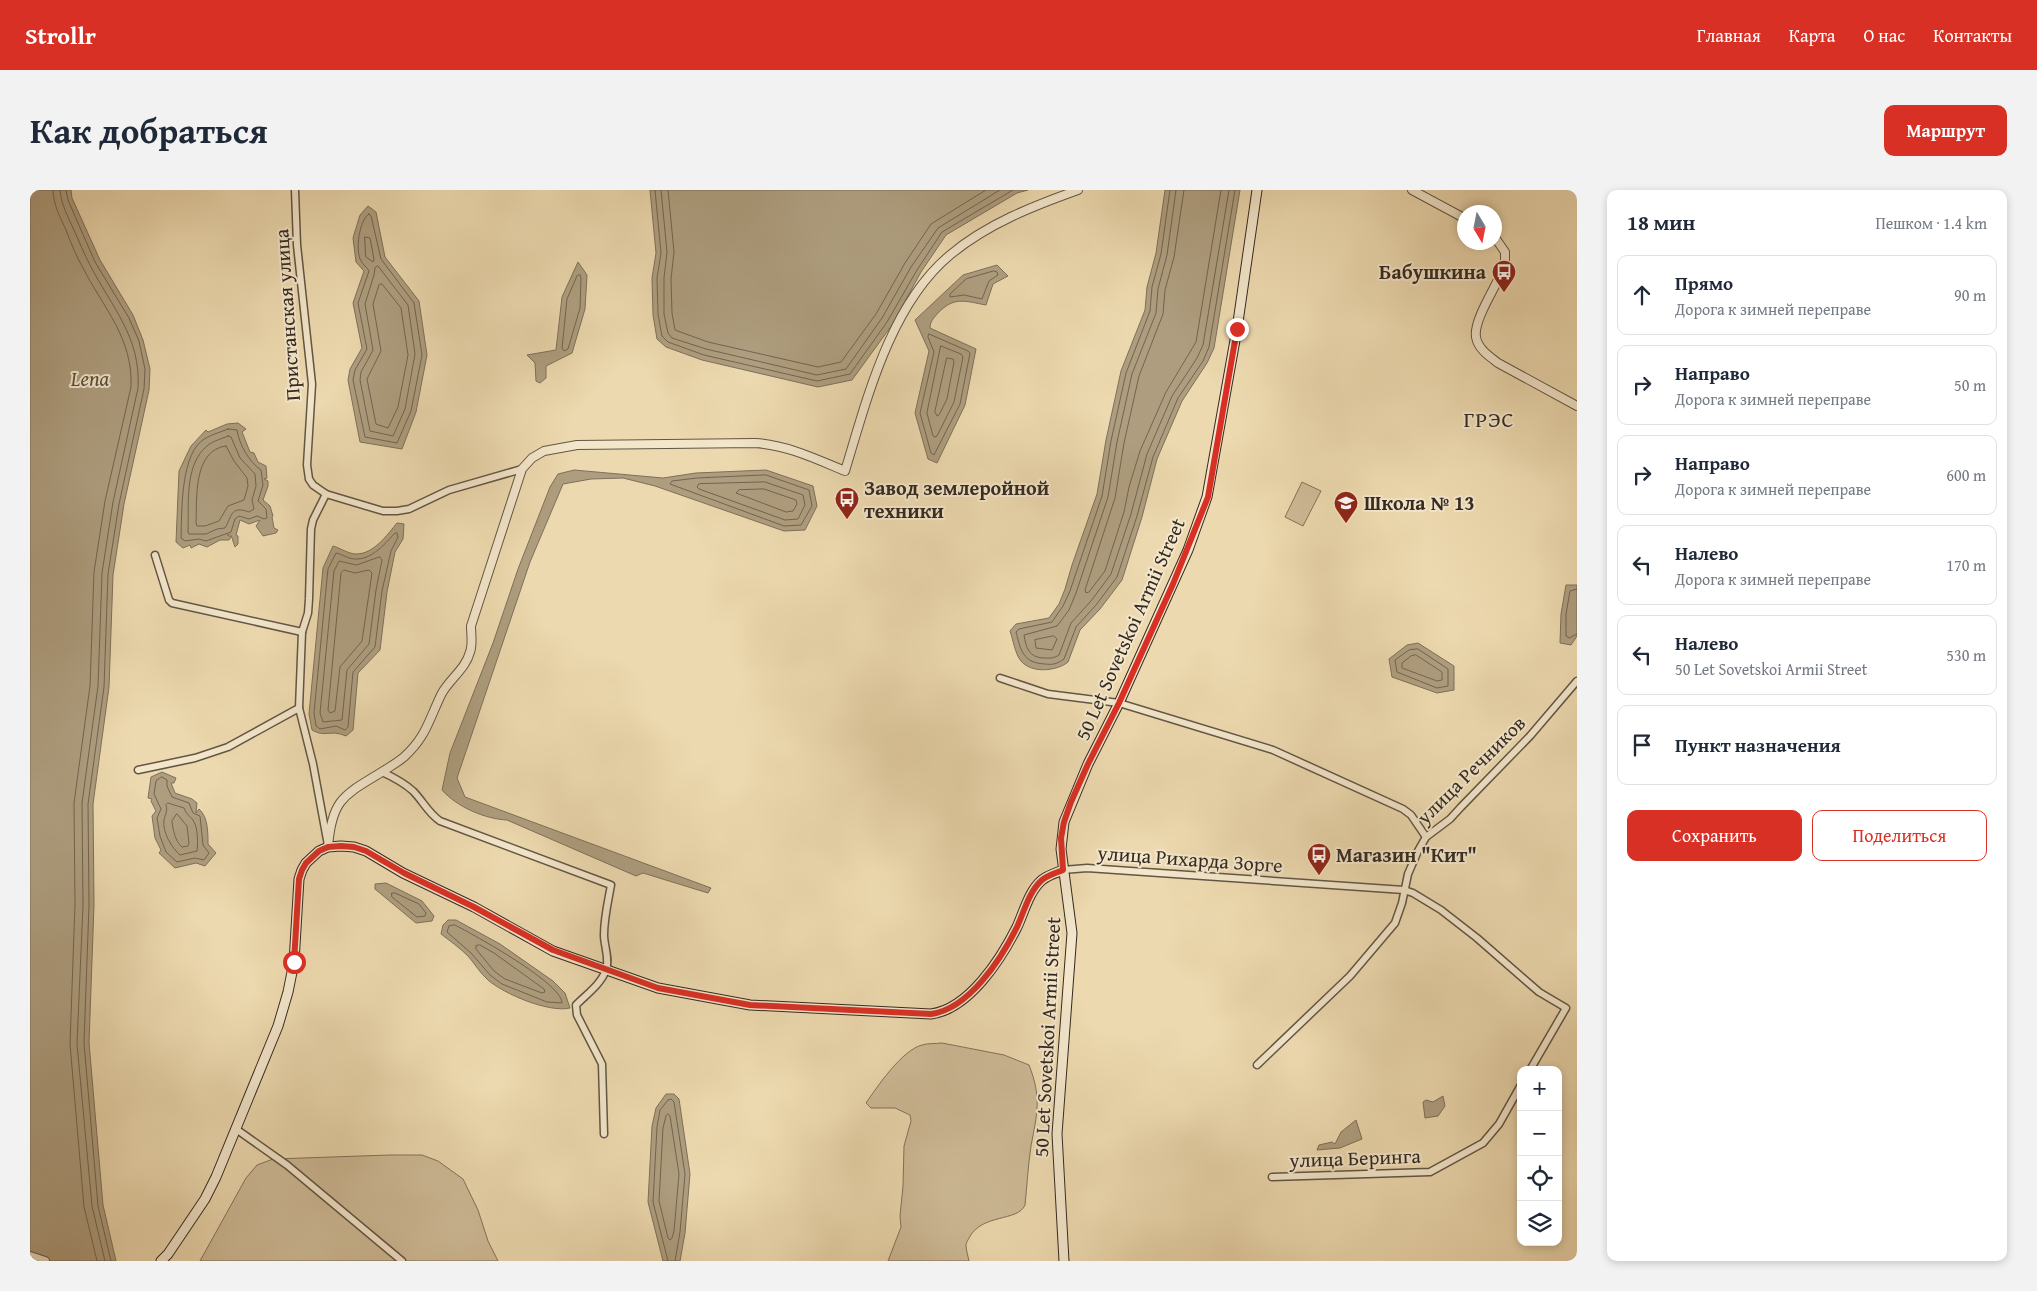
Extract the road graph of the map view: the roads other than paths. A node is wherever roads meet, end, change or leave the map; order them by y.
1 (295, 190) edge
2 (1078, 190) edge
3 (1257, 190) edge
4 (1412, 190) edge
5 (1457, 214) edge
6 (1502, 248) edge
7 (1577, 406) edge
8 (522, 469) junction
9 (326, 494) junction
10 (155, 555) dead end
11 (302, 632) junction
12 (1000, 678) dead end
13 (1577, 681) edge
14 (1119, 703) junction
15 (299, 708) junction
16 (138, 770) dead end
17 (382, 772) junction
18 (1426, 837) junction
19 (328, 847) junction
20 (1063, 870) junction
21 (1404, 890) junction
22 (606, 971) junction
23 (1257, 1065) dead end
24 (1532, 1066) edge
25 (1517, 1092) edge
26 (236, 1129) junction
27 (604, 1134) dead end
28 (1272, 1177) dead end
29 (30, 1256) edge
30 (44, 1261) edge
31 (161, 1261) edge
32 (402, 1261) edge
33 (1064, 1261) edge

1 - 9 street, Пристанская улица
2 - 8 street
3 - 14 main road, 50 Let Sovetskoi Armii Street
4 - 5 street
6 - 7 street
8 - 9 street, Пристанская улица
8 - 17 street
9 - 11 street
10 - 11 street
11 - 15 street
12 - 14 street
13 - 18 street, улица Речников
14 - 18 street
14 - 20 main road, 50 Let Sovetskoi Armii Street
15 - 16 street
15 - 19 street
17 - 19 street
17 - 22 street
18 - 21 street, улица Речников
19 - 22 main road
19 - 26 main road
20 - 21 street, улица Рихарда Зорге
20 - 22 main road
20 - 33 main road, 50 Let Sovetskoi Armii Street
21 - 23 street
21 - 24 street, улица Рихарда Зорге
22 - 27 street
25 - 28 street, улица Беринга
26 - 31 main road
26 - 32 street
29 - 30 street

